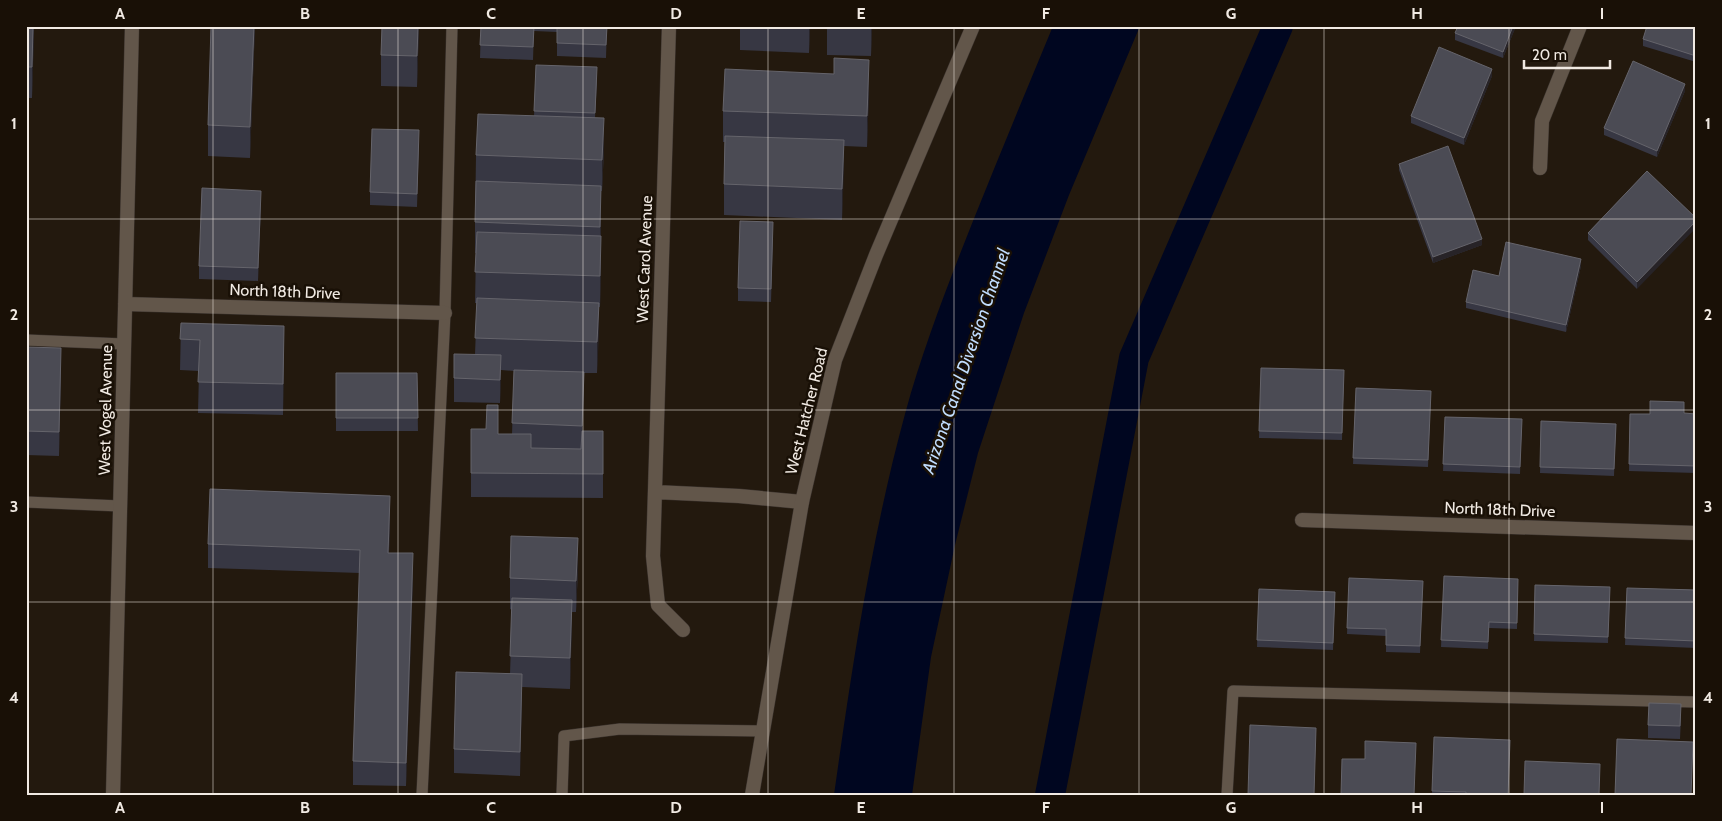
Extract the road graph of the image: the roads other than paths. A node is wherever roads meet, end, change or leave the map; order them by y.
1 (132, 26) edge
2 (452, 26) edge
3 (669, 26) edge
4 (973, 26) edge
5 (1580, 26) edge
6 (1540, 168) dead end
7 (125, 304) junction
8 (445, 313) junction
9 (26, 340) edge
10 (124, 344) junction
11 (655, 492) junction
12 (26, 502) edge
13 (802, 502) junction
14 (120, 506) junction
15 (1302, 520) dead end
16 (1696, 533) edge
17 (683, 630) dead end
18 (1696, 702) edge
19 (763, 731) junction
20 (113, 795) edge
21 (422, 795) edge
22 (562, 795) edge
23 (752, 795) edge
24 (1227, 795) edge

1 - 7 street, West Vogel Avenue
2 - 8 lane
3 - 11 street, West Carol Avenue
4 - 13 street, West Hatcher Road
5 - 6 street
7 - 8 street, North 18th Drive
7 - 10 street, West Vogel Avenue
8 - 21 lane
9 - 10 lane
10 - 14 street, West Vogel Avenue
11 - 13 street
11 - 17 street, West Carol Avenue
12 - 14 lane
13 - 19 street, West Hatcher Road
14 - 20 street, West Vogel Avenue
15 - 16 street, North 18th Drive
18 - 24 lane
19 - 22 lane
19 - 23 street, West Hatcher Road

